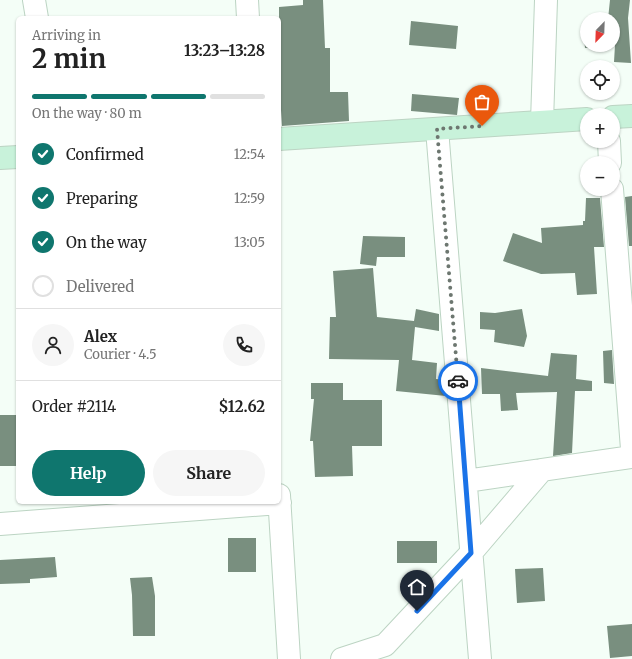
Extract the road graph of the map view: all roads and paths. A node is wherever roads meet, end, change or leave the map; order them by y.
1 (34, 0) edge
2 (247, 0) edge
3 (546, 0) edge
4 (37, 16) edge
5 (248, 16) edge
6 (632, 116) edge
7 (620, 117) edge
8 (580, 119) edge
9 (542, 122) junction
10 (437, 129) junction
11 (281, 139) edge
12 (16, 157) edge
13 (0, 158) edge
14 (613, 196) edge
15 (632, 449) edge
16 (632, 457) edge
17 (542, 470) junction
18 (466, 481) junction
19 (223, 504) edge
20 (279, 504) edge
21 (0, 524) edge
22 (471, 553) junction
23 (289, 659) edge
24 (342, 659) edge
25 (480, 659) edge

1 - 4 street
2 - 5 street
3 - 9 street
6 - 7 main road
8 - 9 main road
9 - 10 main road
10 - 11 main road
10 - 18 street
12 - 13 main road
14 - 15 street
16 - 17 street
17 - 18 street
17 - 22 street
18 - 22 street
19 - 21 street
20 - 23 street
22 - 24 street
22 - 25 street

